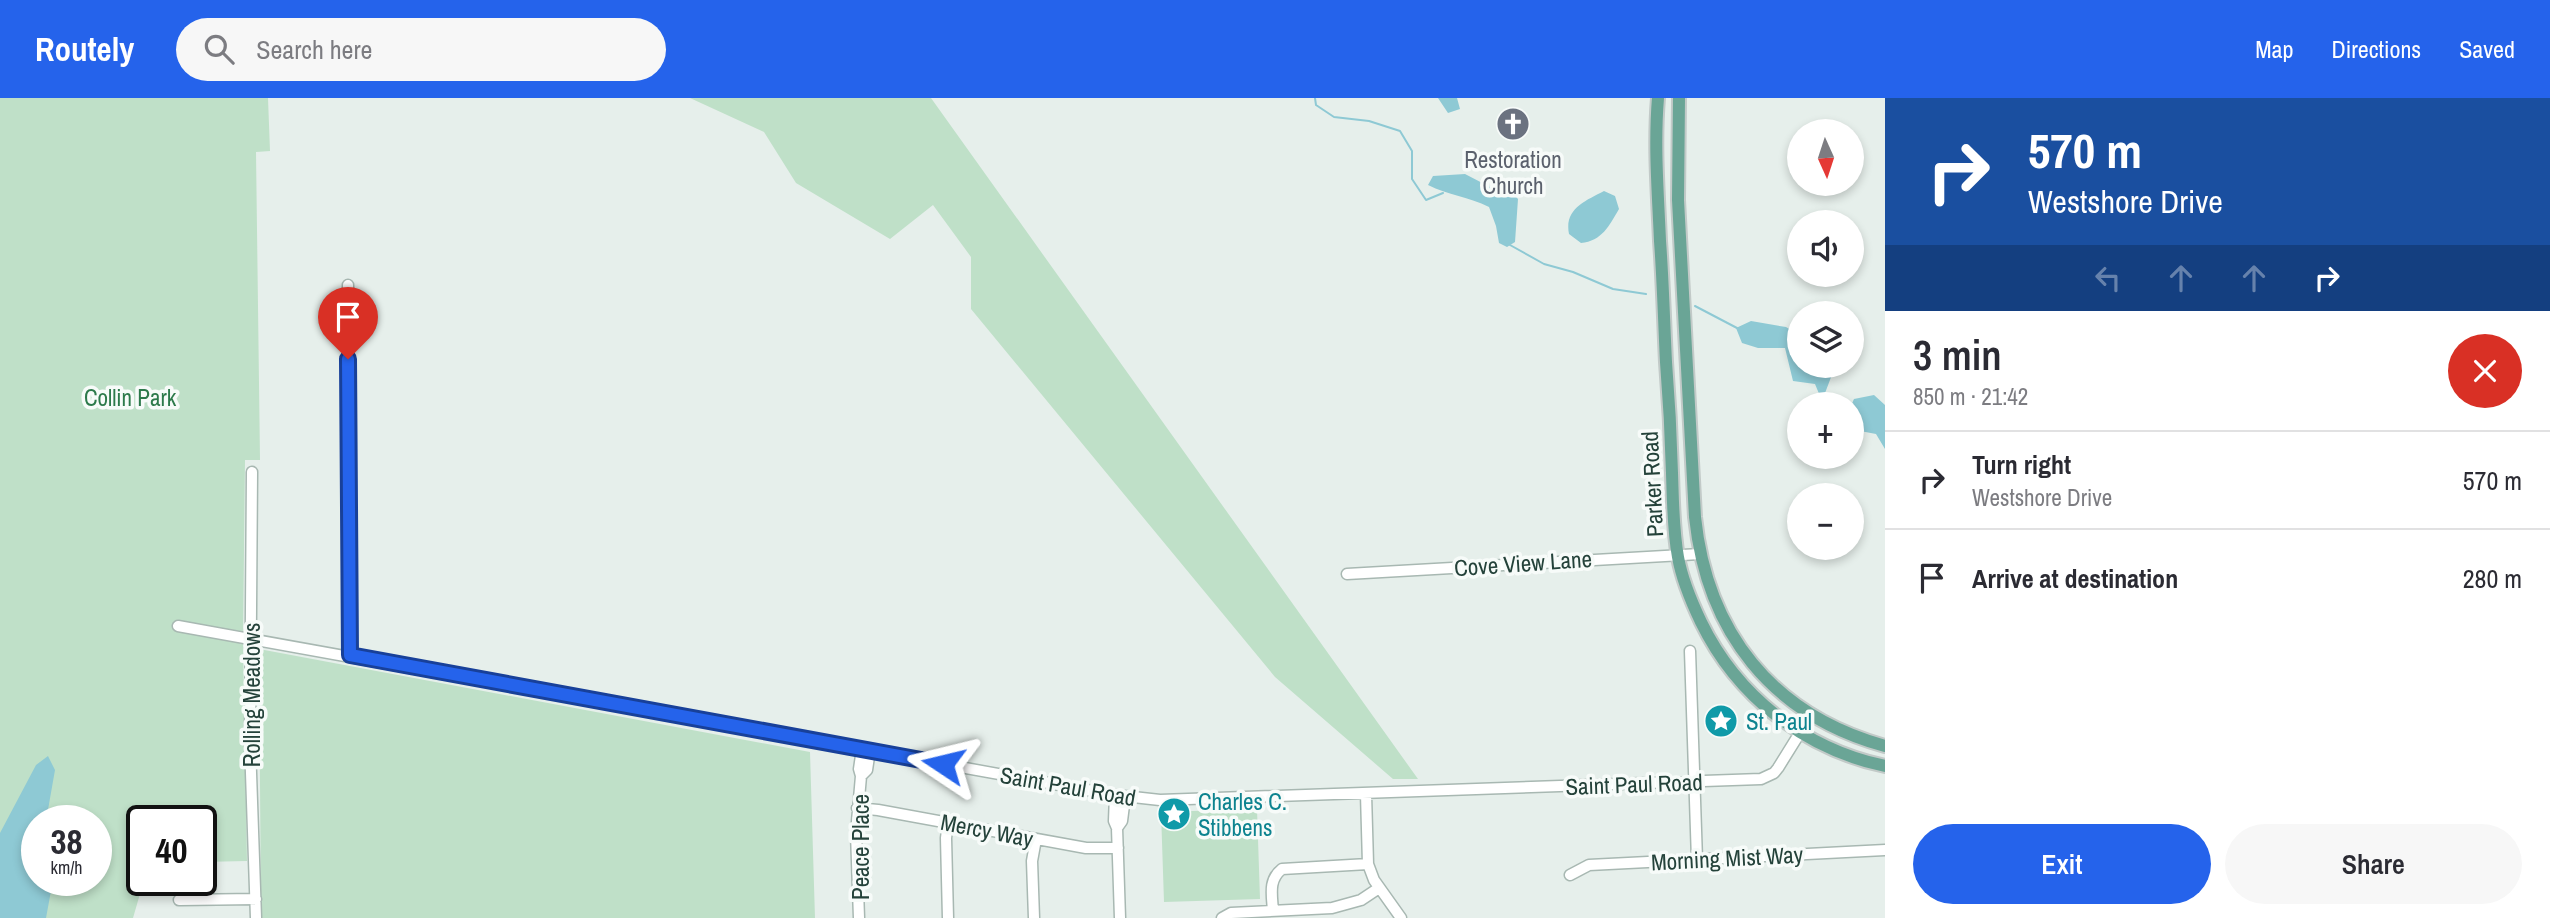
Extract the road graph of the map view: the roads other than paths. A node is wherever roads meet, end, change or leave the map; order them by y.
1 (1658, 98) edge
2 (1679, 98) edge
3 (348, 285) dead end
4 (252, 472) dead end
5 (1700, 554) junction
6 (1677, 555) junction
7 (1347, 573) dead end
8 (178, 626) dead end
9 (252, 639) junction
10 (1690, 652) dead end
11 (350, 655) junction
12 (1811, 715) junction
13 (1801, 734) junction
14 (1885, 746) edge
15 (866, 750) junction
16 (1885, 766) edge
17 (1693, 782) junction
18 (1366, 794) junction
19 (1120, 796) junction
20 (857, 808) junction
21 (948, 823) junction
22 (1036, 839) junction
23 (1118, 848) junction
24 (1885, 850) edge
25 (1697, 860) junction
26 (1368, 864) junction
27 (1570, 875) dead end
28 (1380, 888) junction
29 (256, 899) junction
30 (178, 900) dead end
31 (1273, 911) junction
32 (256, 918) edge
33 (859, 918) edge
34 (948, 918) edge
35 (1034, 918) edge
36 (1120, 918) edge
37 (1222, 918) edge
38 (1401, 918) edge

1 - 6 main road, Parker Road
2 - 5 main road, Parker Road
3 - 11 street
4 - 9 street, Rolling Meadows
5 - 6 street, Cove View Lane
5 - 12 main road, Parker Road
6 - 7 street, Cove View Lane
6 - 13 main road, Parker Road
8 - 9 street, Saint Paul Road
9 - 11 street, Saint Paul Road
9 - 29 street, Rolling Meadows
10 - 17 street
11 - 15 street, Saint Paul Road
12 - 13 street, Saint Paul Road
12 - 14 main road, Parker Road
13 - 16 main road, Parker Road
13 - 17 street, Saint Paul Road
15 - 19 street, Saint Paul Road
15 - 20 street, Peace Place
17 - 18 street, Saint Paul Road
17 - 25 street
18 - 19 street, Saint Paul Road
18 - 26 street
19 - 23 street
20 - 21 street, Mercy Way
20 - 33 street, Peace Place
21 - 22 street, Mercy Way
21 - 34 street
22 - 23 street, Mercy Way
22 - 35 street
23 - 36 street
24 - 25 street, Morning Mist Way
25 - 27 street, Morning Mist Way
26 - 28 street
26 - 31 street
28 - 31 street
28 - 38 street
29 - 30 street
29 - 32 street, Rolling Meadows
31 - 37 street

